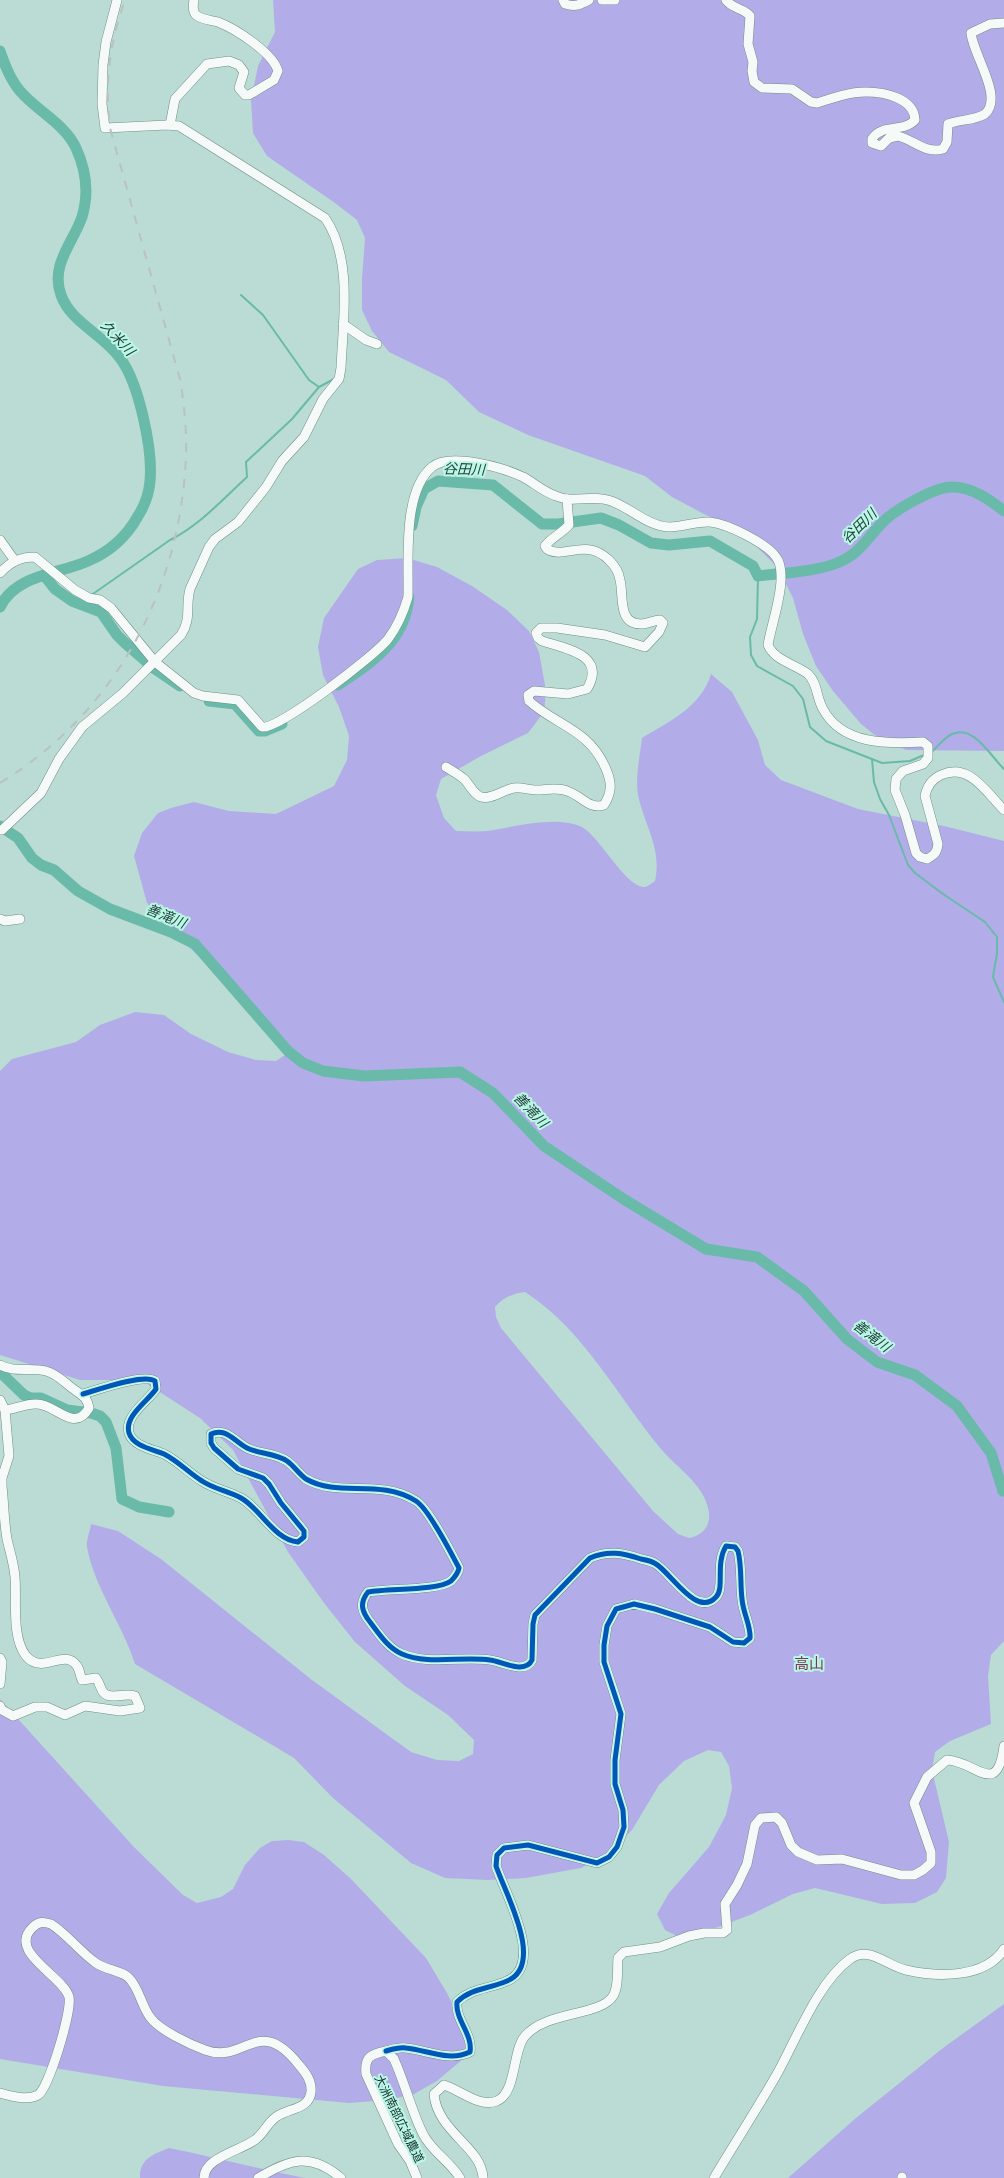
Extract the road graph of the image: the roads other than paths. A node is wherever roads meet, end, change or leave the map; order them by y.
1 (117, 0) edge
2 (194, 0) edge
3 (563, 0) edge
4 (589, 0) edge
5 (602, 0) edge
6 (615, 0) edge
7 (726, 0) edge
8 (1004, 23) edge
9 (170, 125) junction
10 (343, 324) junction
11 (377, 344) dead end
12 (566, 499) junction
13 (0, 540) edge
14 (15, 561) junction
15 (0, 573) edge
16 (155, 662) junction
17 (446, 767) dead end
18 (1004, 810) edge
19 (0, 830) edge
20 (0, 919) edge
21 (20, 919) dead end
22 (0, 1365) edge
23 (83, 1394) junction
24 (0, 1400) edge
25 (5, 1410) junction
26 (0, 1658) edge
27 (0, 1684) edge
28 (0, 1706) edge
29 (1004, 1746) edge
30 (1004, 1949) edge
31 (386, 2051) junction
32 (0, 2093) edge
33 (204, 2178) edge
34 (258, 2178) edge
35 (341, 2178) edge
36 (417, 2178) edge
37 (460, 2178) edge
38 (483, 2178) edge
39 (714, 2178) edge

1 - 9 street
2 - 9 street
3 - 4 street
5 - 6 street
7 - 8 street
9 - 10 street
10 - 11 street
10 - 16 street
12 - 16 street
12 - 17 street
12 - 18 street
13 - 14 street
14 - 15 street
14 - 16 street
16 - 19 street
20 - 21 street
22 - 23 street
23 - 25 street
23 - 31 street
24 - 25 street
25 - 28 street
26 - 27 street
29 - 38 street
30 - 39 street
31 - 36 street, 大洲南部広域農道
31 - 37 street, 大洲南部広域農道
32 - 33 street
34 - 35 street

